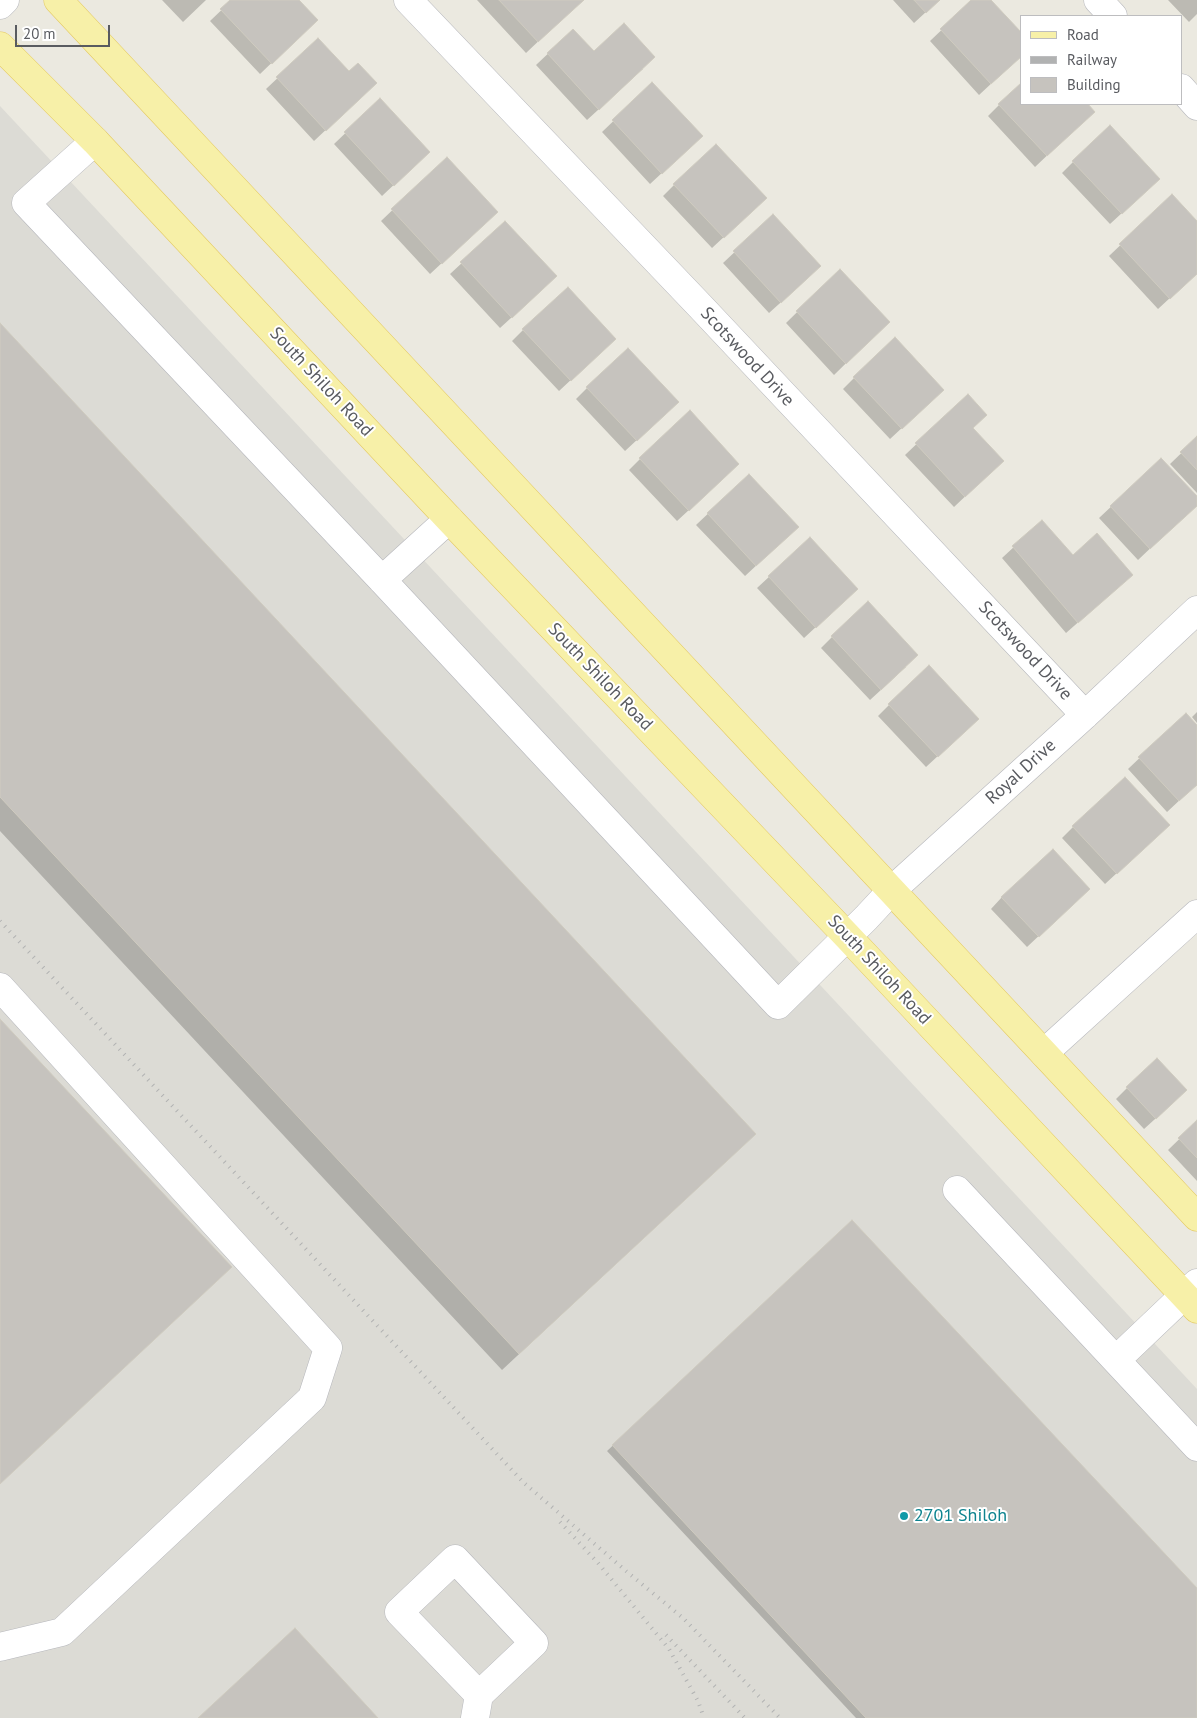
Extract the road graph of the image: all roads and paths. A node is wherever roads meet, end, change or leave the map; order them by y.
1 (5, 0) edge
2 (58, 0) edge
3 (408, 0) edge
4 (1098, 0) edge
5 (0, 5) edge
6 (1112, 15) edge
7 (0, 46) edge
8 (1182, 89) edge
9 (1197, 106) edge
10 (95, 141) junction
11 (449, 519) junction
12 (382, 580) junction
13 (1197, 610) edge
14 (1085, 715) junction
15 (892, 890) junction
16 (1197, 914) edge
17 (846, 936) junction
18 (0, 987) edge
19 (1044, 1053) junction
20 (957, 1190) dead end
21 (1197, 1217) edge
22 (1193, 1296) edge
23 (1116, 1360) junction
24 (1197, 1447) edge
25 (0, 1647) edge
26 (477, 1707) edge

1 - 5 street
2 - 15 main road
3 - 14 street, Scotswood Drive
4 - 6 street
7 - 10 main road, South Shiloh Road
8 - 9 street
10 - 11 main road, South Shiloh Road
10 - 12 street
11 - 12 street
11 - 17 main road, South Shiloh Road
12 - 17 street, Royal Drive
13 - 14 street, Royal Drive
14 - 15 street, Royal Drive
15 - 17 street, Royal Drive
15 - 19 main road
16 - 19 street
17 - 22 main road, South Shiloh Road
18 - 25 street
19 - 21 main road
20 - 23 street
22 - 23 street
23 - 24 street
26 - 26 street

